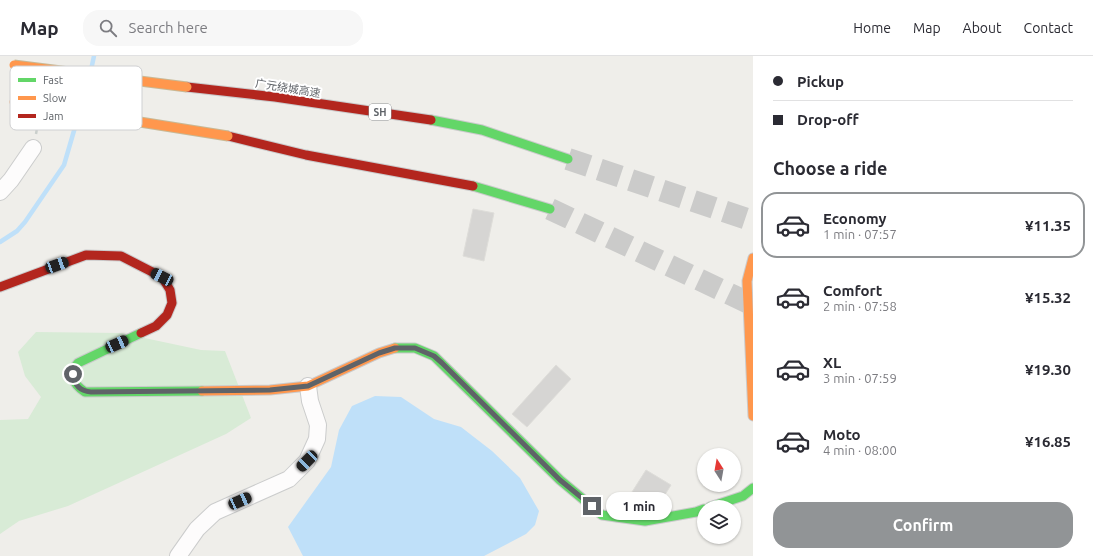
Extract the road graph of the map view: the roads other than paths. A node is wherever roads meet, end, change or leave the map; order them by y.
1 (10, 65) dead end
2 (18, 66) edge
3 (142, 81) edge
4 (142, 123) edge
5 (33, 148) dead end
6 (568, 158) tunnel mouth
7 (0, 192) edge
8 (550, 209) tunnel mouth
9 (753, 258) edge
10 (0, 286) edge
11 (308, 386) junction
12 (753, 416) edge
13 (753, 488) edge
14 (731, 500) edge
15 (697, 512) edge
16 (178, 556) edge

1 - 2 main road, 广元绕城高速 / SH, bridge
3 - 6 main road, 广元绕城高速 / SH, bridge
4 - 8 main road, bridge
5 - 7 street
9 - 12 main road
10 - 11 main road
11 - 15 main road
11 - 16 street
13 - 14 main road

